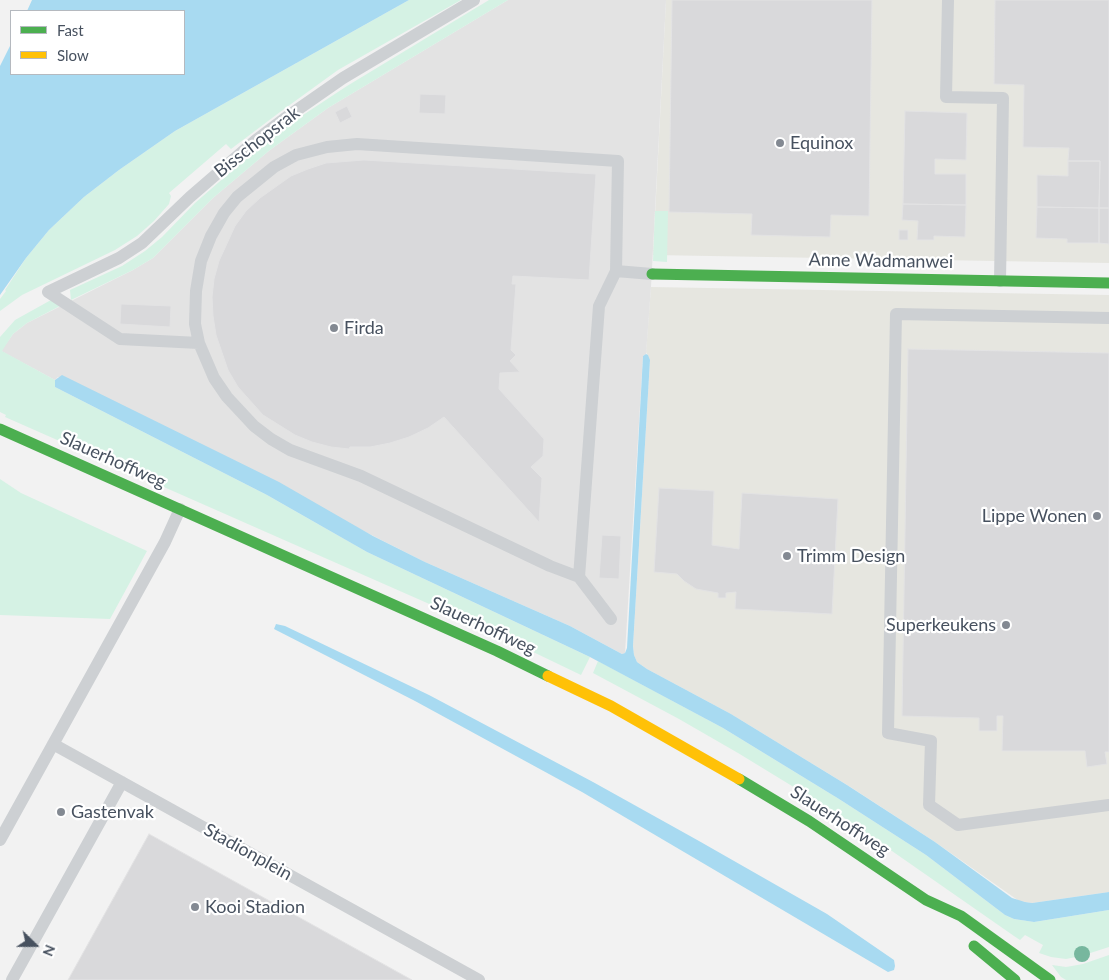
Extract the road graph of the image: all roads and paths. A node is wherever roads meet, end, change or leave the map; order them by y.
1 (474, 0) edge
2 (948, 0) edge
3 (616, 270) junction
4 (652, 274) joint
5 (1000, 281) junction
6 (1109, 283) edge
7 (1109, 318) edge
8 (199, 343) junction
9 (0, 429) edge
10 (180, 510) junction
11 (580, 577) junction
12 (611, 619) dead end
13 (53, 744) junction
14 (122, 782) junction
15 (1109, 806) edge
16 (0, 840) edge
17 (926, 900) junction
18 (946, 922) dead end
19 (967, 940) dead end
20 (12, 980) edge
21 (479, 980) edge
22 (1015, 980) edge
23 (1050, 980) edge

1 - 8 lane, Bisschopsrak
2 - 5 lane
3 - 4 lane
3 - 8 lane
3 - 11 lane
4 - 5 main road, Anne Wadmanwei
5 - 6 main road, Anne Wadmanwei
7 - 15 lane
8 - 11 lane
9 - 10 main road, Slauerhoffweg
10 - 13 lane
10 - 17 main road, Slauerhoffweg
11 - 12 lane
13 - 14 lane, Stadionplein
13 - 16 lane
14 - 20 lane
14 - 21 lane, Stadionplein
17 - 18 main road, Slauerhoffweg
17 - 23 main road, Slauerhoffweg
19 - 22 main road

